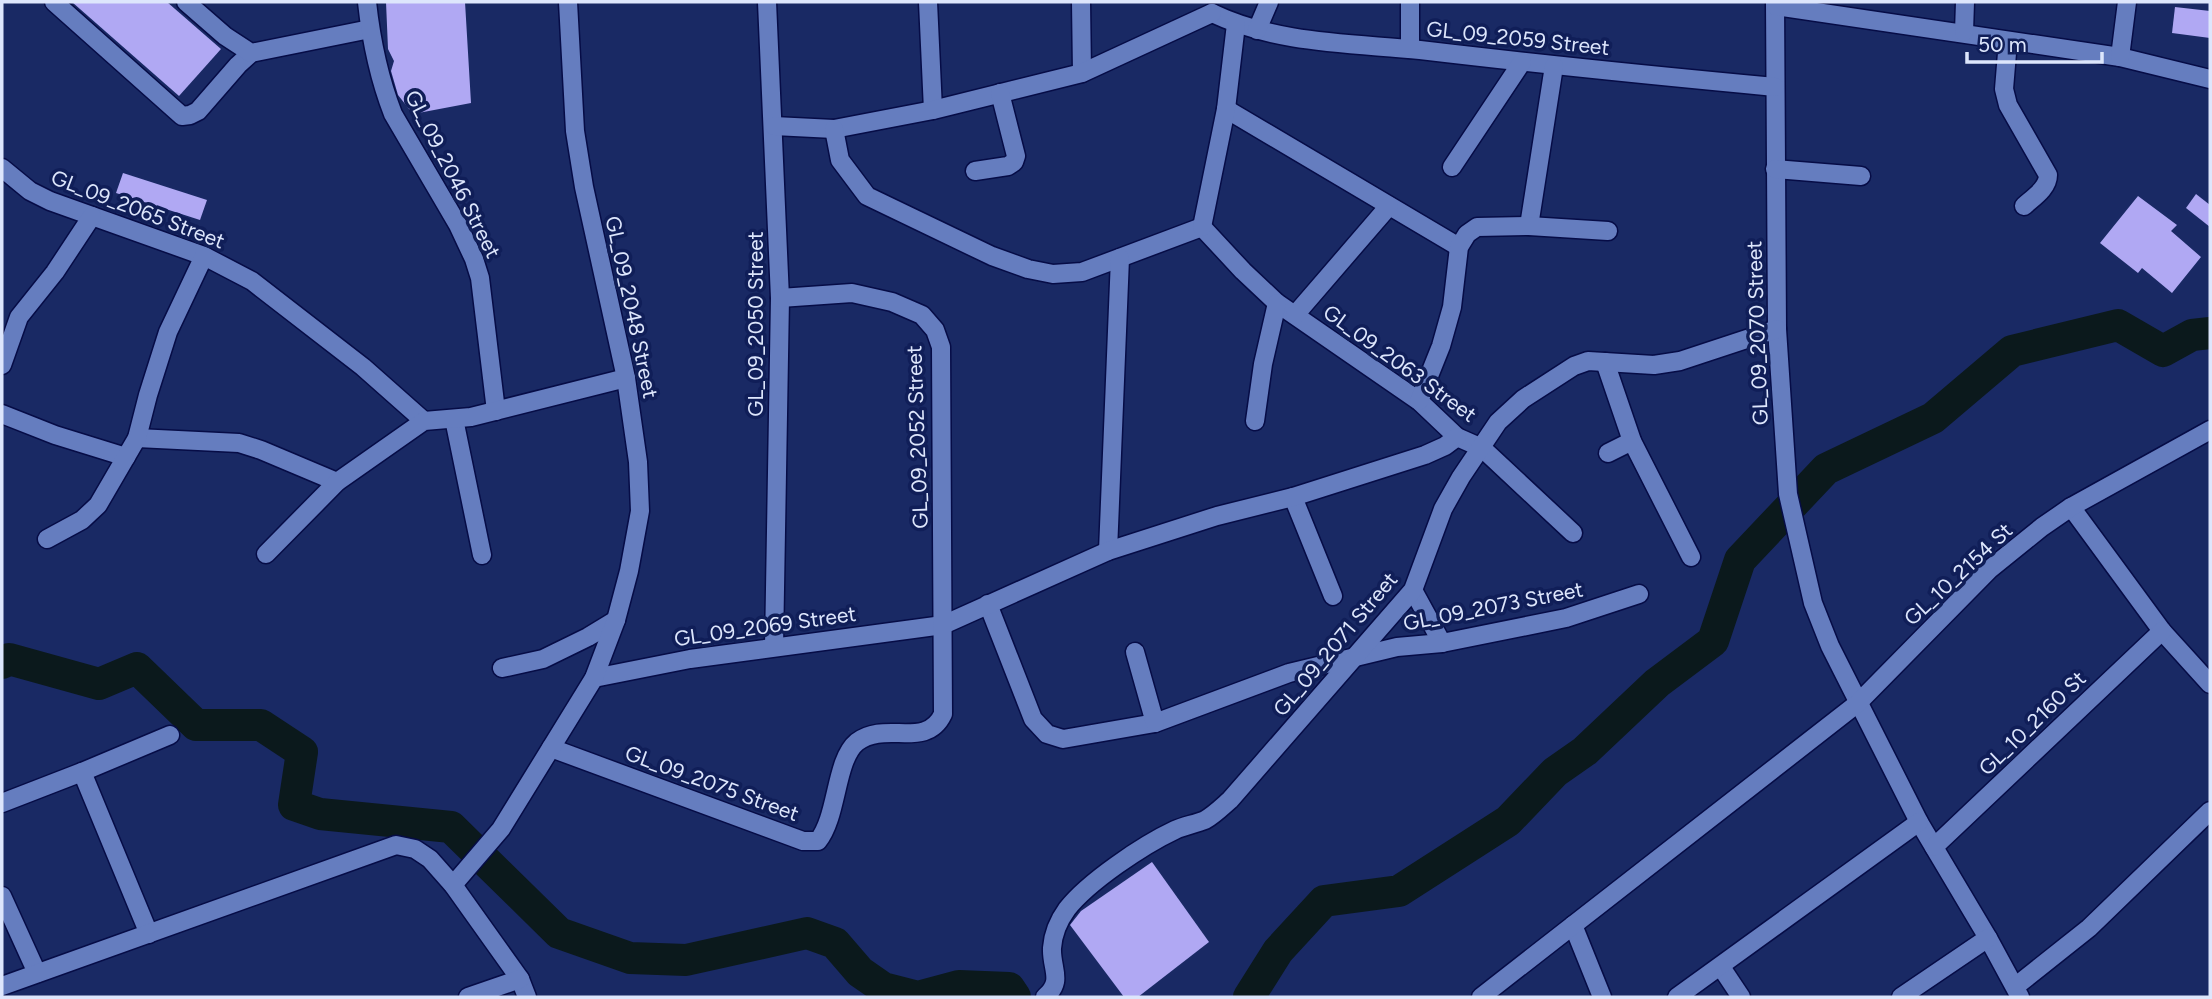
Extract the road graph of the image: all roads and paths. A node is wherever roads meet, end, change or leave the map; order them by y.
1 (54, 2) edge
2 (186, 2) edge
3 (367, 2) edge
4 (568, 2) edge
5 (768, 2) edge
6 (928, 2) edge
7 (1081, 2) edge
8 (1269, 2) edge
9 (1410, 2) edge
10 (1965, 2) edge
11 (2127, 2) edge
12 (1775, 4) edge
13 (1211, 7) edge
14 (1236, 24) junction
15 (370, 29) junction
16 (1257, 30) junction
17 (1964, 32) junction
18 (2008, 41) junction
19 (1410, 49) junction
20 (251, 53) junction
21 (2120, 57) junction
22 (1522, 62) junction
23 (1554, 66) junction
24 (1082, 73) junction
25 (2210, 79) edge
26 (1775, 87) junction
27 (1000, 93) junction
28 (1226, 109) junction
29 (933, 110) junction
30 (774, 125) junction
31 (834, 128) junction
32 (1452, 167) dead end
33 (2, 168) edge
34 (1775, 169) junction
35 (975, 172) dead end
36 (1861, 176) dead end
37 (1389, 206) junction
38 (2024, 206) dead end
39 (92, 216) junction
40 (1530, 226) junction
41 (1202, 227) junction
42 (1608, 230) dead end
43 (1459, 247) junction
44 (204, 256) junction
45 (1120, 258) junction
46 (780, 298) junction
47 (1278, 303) junction
48 (1295, 315) junction
49 (1777, 329) junction
50 (1605, 362) junction
51 (2, 365) edge
52 (626, 378) junction
53 (1419, 401) junction
54 (496, 411) junction
55 (2, 414) edge
56 (454, 419) junction
57 (424, 421) junction
58 (1255, 421) dead end
59 (2210, 430) edge
60 (1457, 436) junction
61 (137, 438) junction
62 (1632, 442) junction
63 (1482, 448) junction
64 (1608, 453) dead end
65 (126, 457) junction
66 (337, 482) junction
67 (1293, 497) junction
68 (2071, 507) junction
69 (1573, 533) dead end
70 (47, 540) dead end
71 (1108, 551) junction
72 (267, 554) dead end
73 (482, 555) dead end
74 (1690, 557) dead end
75 (1413, 590) junction
76 (1639, 594) dead end
77 (1333, 596) dead end
78 (988, 604) junction
79 (616, 620) junction
80 (943, 625) junction
81 (2162, 631) junction
82 (1442, 643) junction
83 (774, 647) junction
84 (1135, 652) dead end
85 (1356, 658) junction
86 (502, 668) dead end
87 (594, 678) junction
88 (2210, 684) edge
89 (1858, 704) junction
90 (1155, 723) junction
91 (170, 735) dead end
92 (551, 748) junction
93 (82, 772) junction
94 (2, 803) edge
95 (2210, 811) edge
96 (1919, 822) junction
97 (1934, 847) junction
98 (453, 885) junction
99 (2, 896) edge
100 (1573, 925) junction
101 (149, 934) junction
102 (1988, 939) junction
103 (1721, 967) junction
104 (37, 973) junction
105 (520, 979) junction
106 (2, 986) edge
107 (2018, 992) edge
108 (468, 997) edge
109 (527, 997) edge
110 (1045, 997) edge
111 (1481, 997) edge
112 (1602, 997) edge
113 (1677, 997) edge
114 (1741, 997) edge
115 (1901, 997) edge

1 - 20 street
2 - 20 street
3 - 15 street, GL_09_2046 Street
4 - 52 street, GL_09_2048 Street
5 - 30 street, GL_09_2050 Street
6 - 29 street
7 - 24 street
8 - 16 street
9 - 19 street
10 - 17 street
11 - 21 street
12 - 17 street
12 - 26 street, GL_09_2070 Street
13 - 14 street, GL_09_2059 Street
13 - 24 street
14 - 16 street, GL_09_2059 Street
14 - 28 street
15 - 20 street
15 - 54 street, GL_09_2046 Street
16 - 19 street, GL_09_2059 Street
17 - 18 street
18 - 21 street
18 - 38 street
19 - 22 street, GL_09_2059 Street
21 - 25 street
22 - 23 street, GL_09_2059 Street
22 - 32 street
23 - 26 street, GL_09_2059 Street
23 - 40 street
24 - 27 street
26 - 34 street, GL_09_2070 Street
27 - 29 street
27 - 35 street
28 - 37 street
28 - 41 street
29 - 31 street
30 - 31 street
30 - 46 street, GL_09_2050 Street
31 - 45 street
33 - 39 street, GL_09_2065 Street
34 - 36 street
34 - 49 street, GL_09_2070 Street
37 - 43 street
37 - 48 street
39 - 44 street, GL_09_2065 Street
39 - 51 street
40 - 42 street
40 - 43 street
41 - 45 street
41 - 47 street, GL_09_2063 Street
43 - 53 street
44 - 57 street, GL_09_2065 Street
44 - 61 street
45 - 71 street
46 - 80 street, GL_09_2052 Street
46 - 83 street, GL_09_2050 Street
47 - 48 street, GL_09_2063 Street
47 - 58 street
48 - 53 street, GL_09_2063 Street
49 - 50 street, GL_09_2071 Street
49 - 89 street, GL_09_2070 Street
50 - 62 street
50 - 63 street, GL_09_2071 Street
52 - 54 street
52 - 79 street, GL_09_2048 Street
53 - 60 street, GL_09_2063 Street
54 - 56 street
55 - 65 street
56 - 57 street
56 - 73 street
57 - 66 street
59 - 68 street, GL_10_2154 St
60 - 63 street, GL_09_2063 Street
60 - 67 street, GL_09_2069 Street
61 - 65 street
61 - 66 street
62 - 64 street
62 - 74 street
63 - 69 street, GL_09_2063 Street
63 - 75 street, GL_09_2071 Street
65 - 70 street
66 - 72 street
67 - 71 street, GL_09_2069 Street
67 - 77 street
68 - 81 street
68 - 89 street, GL_10_2154 St
71 - 78 street, GL_09_2069 Street
75 - 82 street
75 - 85 street, GL_09_2071 Street
76 - 82 street, GL_09_2073 Street
78 - 80 street, GL_09_2069 Street
78 - 90 street, GL_09_2073 Street
79 - 86 street
79 - 87 street, GL_09_2048 Street
80 - 83 street, GL_09_2069 Street
80 - 92 street, GL_09_2075 Street
81 - 88 street
81 - 97 street, GL_10_2160 St
82 - 85 street, GL_09_2073 Street
83 - 87 street, GL_09_2069 Street
84 - 90 street
85 - 90 street, GL_09_2073 Street
85 - 110 street, GL_09_2071 Street
87 - 92 street, GL_09_2048 Street
89 - 96 street, GL_09_2070 Street
89 - 100 street, GL_10_2154 St
91 - 93 street
92 - 98 street, GL_09_2048 Street
93 - 94 street
93 - 101 street
95 - 107 street
96 - 97 street, GL_09_2070 Street
96 - 103 street
97 - 102 street, GL_09_2070 Street
98 - 101 street
98 - 105 street
99 - 104 street
100 - 111 street, GL_10_2154 St
100 - 112 street
101 - 104 street
102 - 107 street, GL_09_2070 Street
102 - 115 street
103 - 113 street
103 - 114 street
104 - 106 street
105 - 108 street
105 - 109 street

